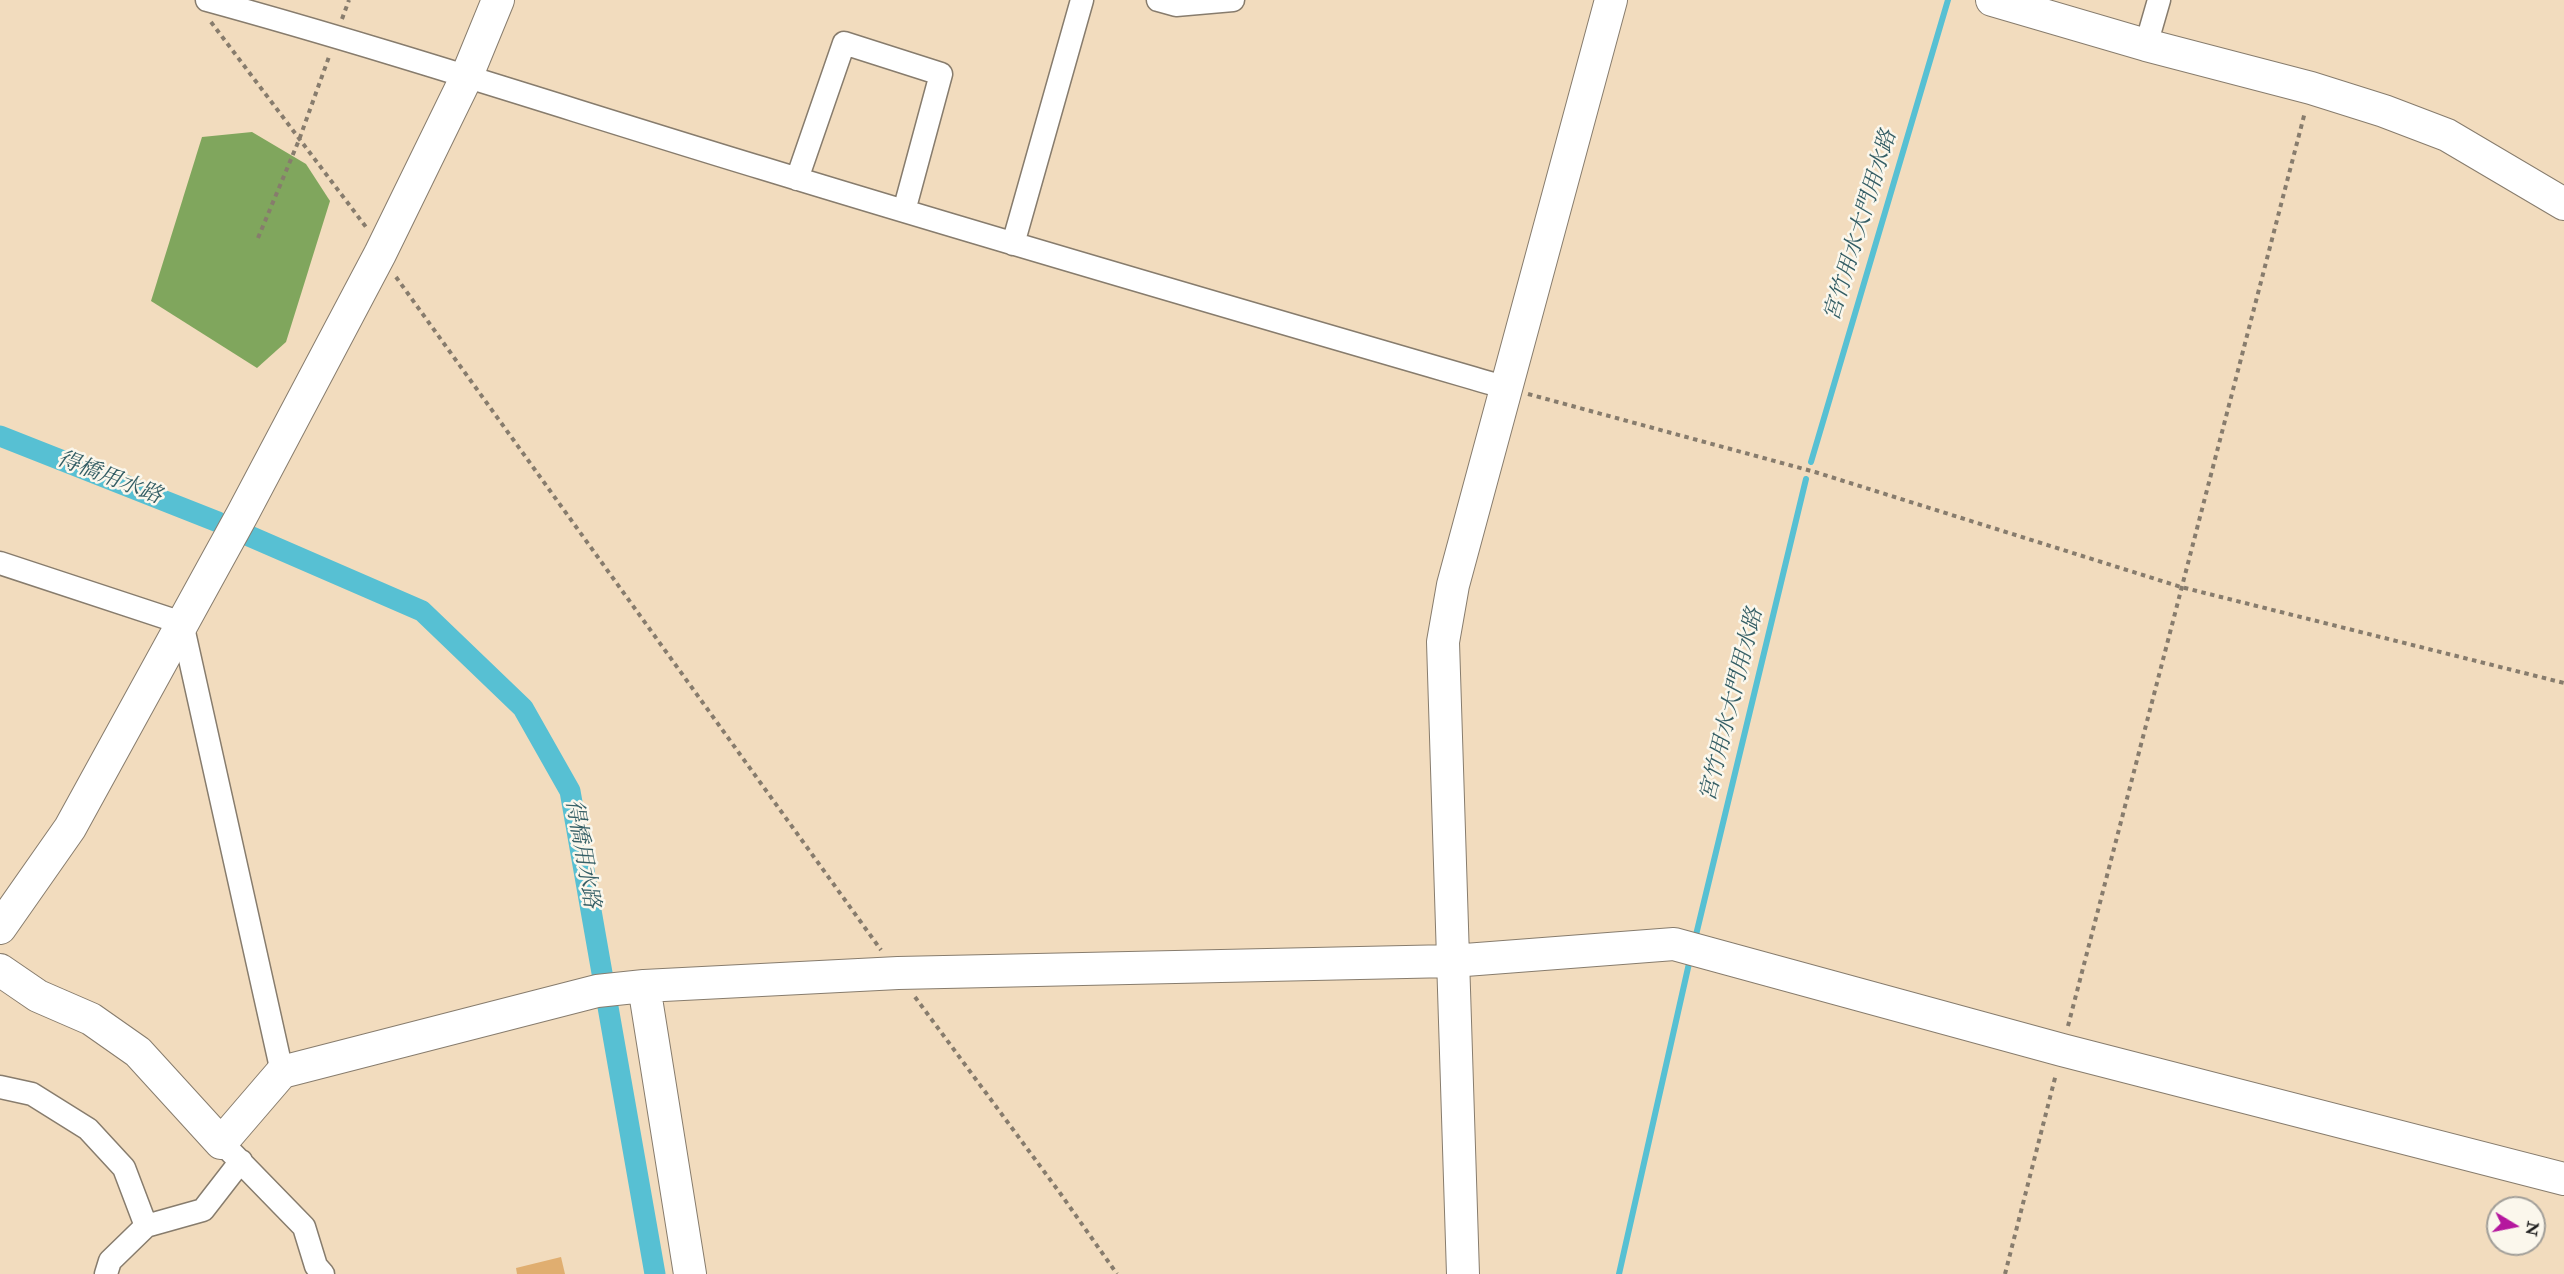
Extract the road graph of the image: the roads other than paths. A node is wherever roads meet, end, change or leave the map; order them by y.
1 (498, 0) edge
2 (1082, 0) edge
3 (1158, 0) edge
4 (1233, 0) edge
5 (1611, 0) edge
6 (1992, 0) edge
7 (2159, 0) edge
8 (208, 9) edge
9 (2146, 45) junction
10 (466, 78) junction
11 (797, 179) junction
12 (2564, 204) edge
13 (904, 211) junction
14 (1013, 244) junction
15 (1507, 388) junction
16 (0, 563) edge
17 (182, 622) junction
18 (0, 928) edge
19 (1452, 961) junction
20 (0, 970) edge
21 (620, 989) junction
22 (282, 1072) junction
23 (0, 1087) edge
24 (231, 1152) junction
25 (2564, 1179) edge
26 (146, 1226) junction
27 (106, 1274) edge
28 (323, 1274) edge
29 (690, 1274) edge
30 (1463, 1274) edge

1 - 10 street
2 - 14 street
3 - 4 street
5 - 15 street
6 - 9 street
7 - 9 street
8 - 10 street
9 - 12 street
10 - 11 street
10 - 17 street
11 - 13 street
11 - 13 street
13 - 14 street
14 - 15 street
15 - 19 street
16 - 17 street
17 - 18 street
17 - 22 street
19 - 21 street
19 - 25 street
19 - 30 street
20 - 24 street
21 - 22 street
21 - 29 street
22 - 24 street
23 - 26 street
24 - 26 street
24 - 28 street
26 - 27 street

